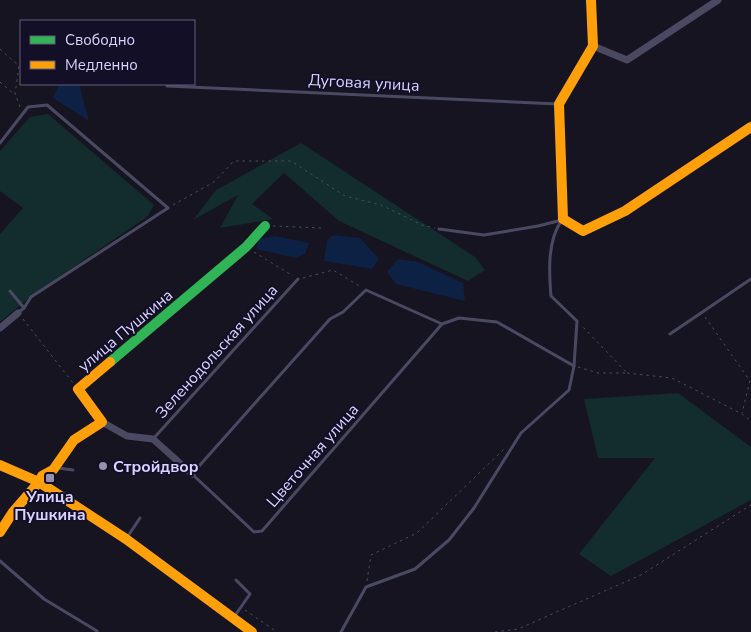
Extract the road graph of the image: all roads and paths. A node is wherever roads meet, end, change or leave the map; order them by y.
1 (591, 0) edge
2 (718, 0) edge
3 (593, 46) junction
4 (0, 49) edge
5 (0, 82) edge
6 (167, 86) dead end
7 (14, 94) junction
8 (559, 104) junction
9 (23, 114) junction
10 (751, 127) edge
11 (0, 143) edge
12 (168, 208) junction
13 (563, 219) junction
14 (265, 226) joint
15 (322, 228) dead end
16 (438, 229) joint
17 (246, 247) junction
18 (298, 279) junction
19 (751, 279) edge
20 (366, 290) junction
21 (10, 291) dead end
22 (21, 310) junction
23 (702, 313) junction
24 (578, 321) junction
25 (442, 324) junction
26 (0, 328) edge
27 (670, 334) dead end
28 (574, 366) junction
29 (627, 372) junction
30 (78, 389) junction
31 (742, 414) junction
32 (751, 421) edge
33 (102, 422) junction
34 (152, 439) junction
35 (507, 446) dead end
36 (0, 466) edge
37 (53, 470) junction
38 (73, 470) dead end
39 (192, 474) junction
40 (39, 482) junction
41 (751, 505) edge
42 (140, 518) dead end
43 (0, 532) edge
44 (126, 539) junction
45 (0, 561) edge
46 (236, 580) dead end
47 (366, 587) junction
48 (241, 606) junction
49 (234, 618) junction
50 (97, 631) edge
51 (252, 632) edge
52 (277, 632) edge
53 (342, 632) edge
54 (495, 632) edge

1 - 3 street
2 - 3 street
3 - 8 street
4 - 7 path
5 - 7 path
6 - 8 lane, Дуговая улица
7 - 9 path
8 - 13 street
9 - 11 lane
9 - 12 lane
10 - 13 street
12 - 16 path
12 - 22 lane
13 - 16 lane
13 - 24 lane
14 - 15 path
14 - 17 street, улица Пушкина
17 - 18 path
17 - 30 street, улица Пушкина
18 - 20 path
18 - 34 lane, Зеленодольская улица
19 - 23 lane
20 - 25 lane
20 - 39 lane
21 - 22 lane
22 - 26 street
22 - 30 path
23 - 27 lane
23 - 31 path
24 - 28 lane
24 - 29 path
25 - 28 lane
25 - 39 lane, Цветочная улица
28 - 29 path
28 - 47 lane
29 - 31 path
30 - 33 street, улица Пушкина
31 - 32 path
33 - 34 street
33 - 37 street
34 - 39 street
35 - 47 path
36 - 40 street
37 - 38 lane
37 - 40 street
40 - 43 street
40 - 44 street
41 - 54 path
42 - 44 lane
44 - 49 street
45 - 50 lane
46 - 48 lane
47 - 53 lane
48 - 49 lane
48 - 52 path
49 - 51 street

